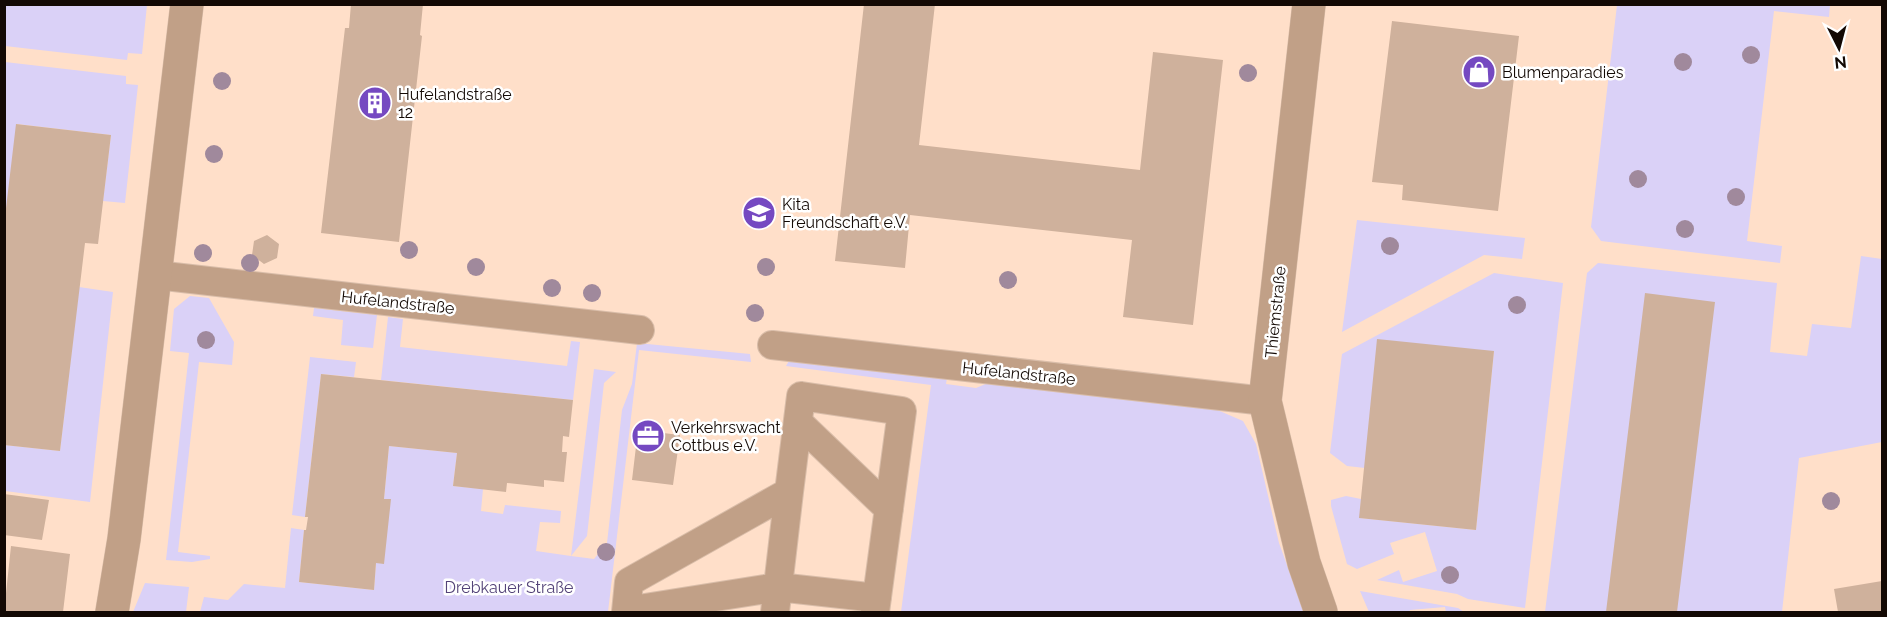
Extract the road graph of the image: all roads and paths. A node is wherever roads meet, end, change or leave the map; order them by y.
1 (187, 4) edge
2 (1309, 4) edge
3 (156, 275) junction
4 (640, 330) dead end
5 (772, 345) dead end
6 (1265, 400) junction
7 (798, 422) junction
8 (789, 492) junction
9 (888, 509) junction
10 (776, 599) edge
11 (876, 605) edge
12 (112, 612) edge
13 (626, 612) edge
14 (1321, 612) edge

1 - 3 street
2 - 6 street, Thiemstraße
3 - 4 lane, Hufelandstraße
3 - 12 street
5 - 6 lane, Hufelandstraße
6 - 14 street, Thiemstraße
7 - 8 lane
7 - 9 lane
7 - 9 lane
8 - 10 lane
8 - 13 lane
9 - 11 lane
10 - 11 lane
10 - 13 lane

